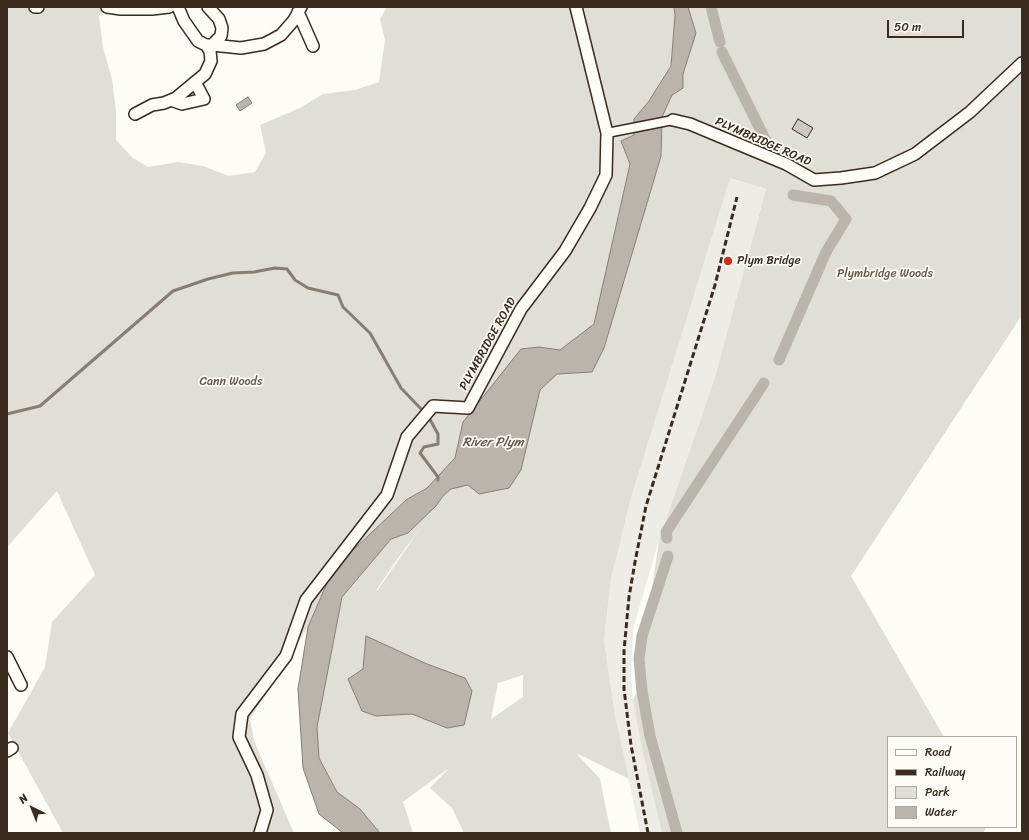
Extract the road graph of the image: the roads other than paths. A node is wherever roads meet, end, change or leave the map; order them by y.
1 (107, 7) edge
2 (169, 7) edge
3 (178, 7) edge
4 (208, 7) edge
5 (576, 7) edge
6 (299, 10) edge
7 (209, 45) junction
8 (313, 46) dead end
9 (1022, 63) edge
10 (195, 82) junction
11 (171, 100) junction
12 (135, 114) dead end
13 (673, 120) joint
14 (607, 133) junction
15 (7, 657) edge
16 (21, 685) dead end
17 (260, 833) edge

1 - 2 street
3 - 7 street
4 - 7 street
5 - 14 street, PLYMBRIDGE ROAD
6 - 7 street
6 - 8 street
7 - 10 street
9 - 13 street, PLYMBRIDGE ROAD
10 - 11 street
10 - 11 street
11 - 12 street
13 - 14 street
14 - 17 street, PLYMBRIDGE ROAD
15 - 16 street

